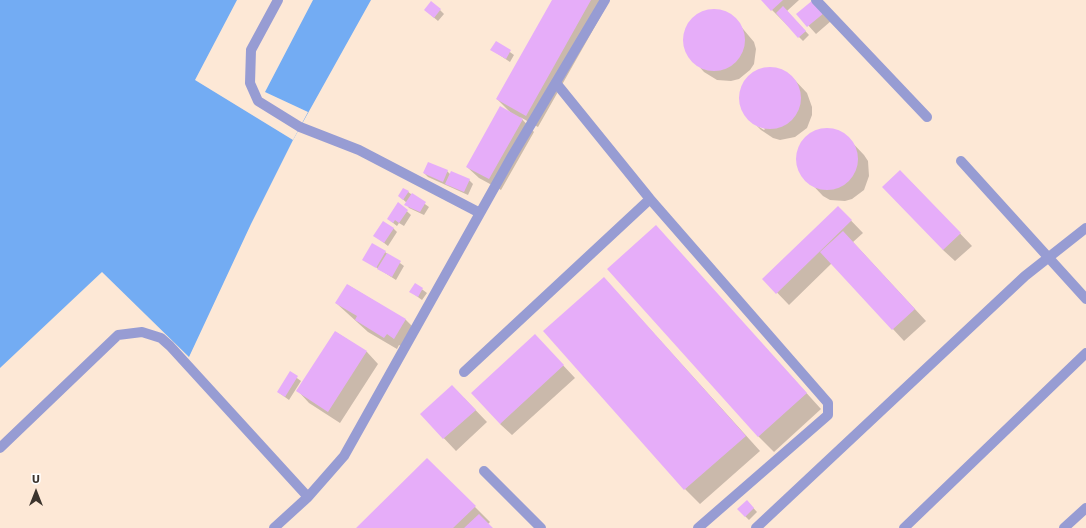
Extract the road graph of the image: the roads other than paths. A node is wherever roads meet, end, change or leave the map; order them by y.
1 (278, 0) edge
2 (605, 0) edge
3 (816, 0) edge
4 (556, 83) junction
5 (927, 117) dead end
6 (961, 161) dead end
7 (650, 199) junction
8 (480, 213) junction
9 (1086, 228) edge
10 (1050, 257) junction
11 (1086, 299) edge
12 (1086, 353) edge
13 (464, 372) dead end
14 (0, 448) edge
15 (484, 471) dead end
16 (308, 497) junction
17 (1086, 508) edge
18 (274, 528) edge
19 (540, 528) edge
20 (698, 528) edge
21 (756, 528) edge
22 (904, 528) edge
23 (1064, 528) edge

1 - 8 lane
2 - 4 lane
3 - 5 lane
4 - 7 lane
4 - 8 lane
6 - 10 lane
7 - 13 lane
7 - 20 lane
8 - 16 lane
9 - 10 lane
10 - 11 lane
10 - 21 lane
12 - 22 lane
14 - 16 lane
15 - 19 lane
16 - 18 lane
17 - 23 lane

